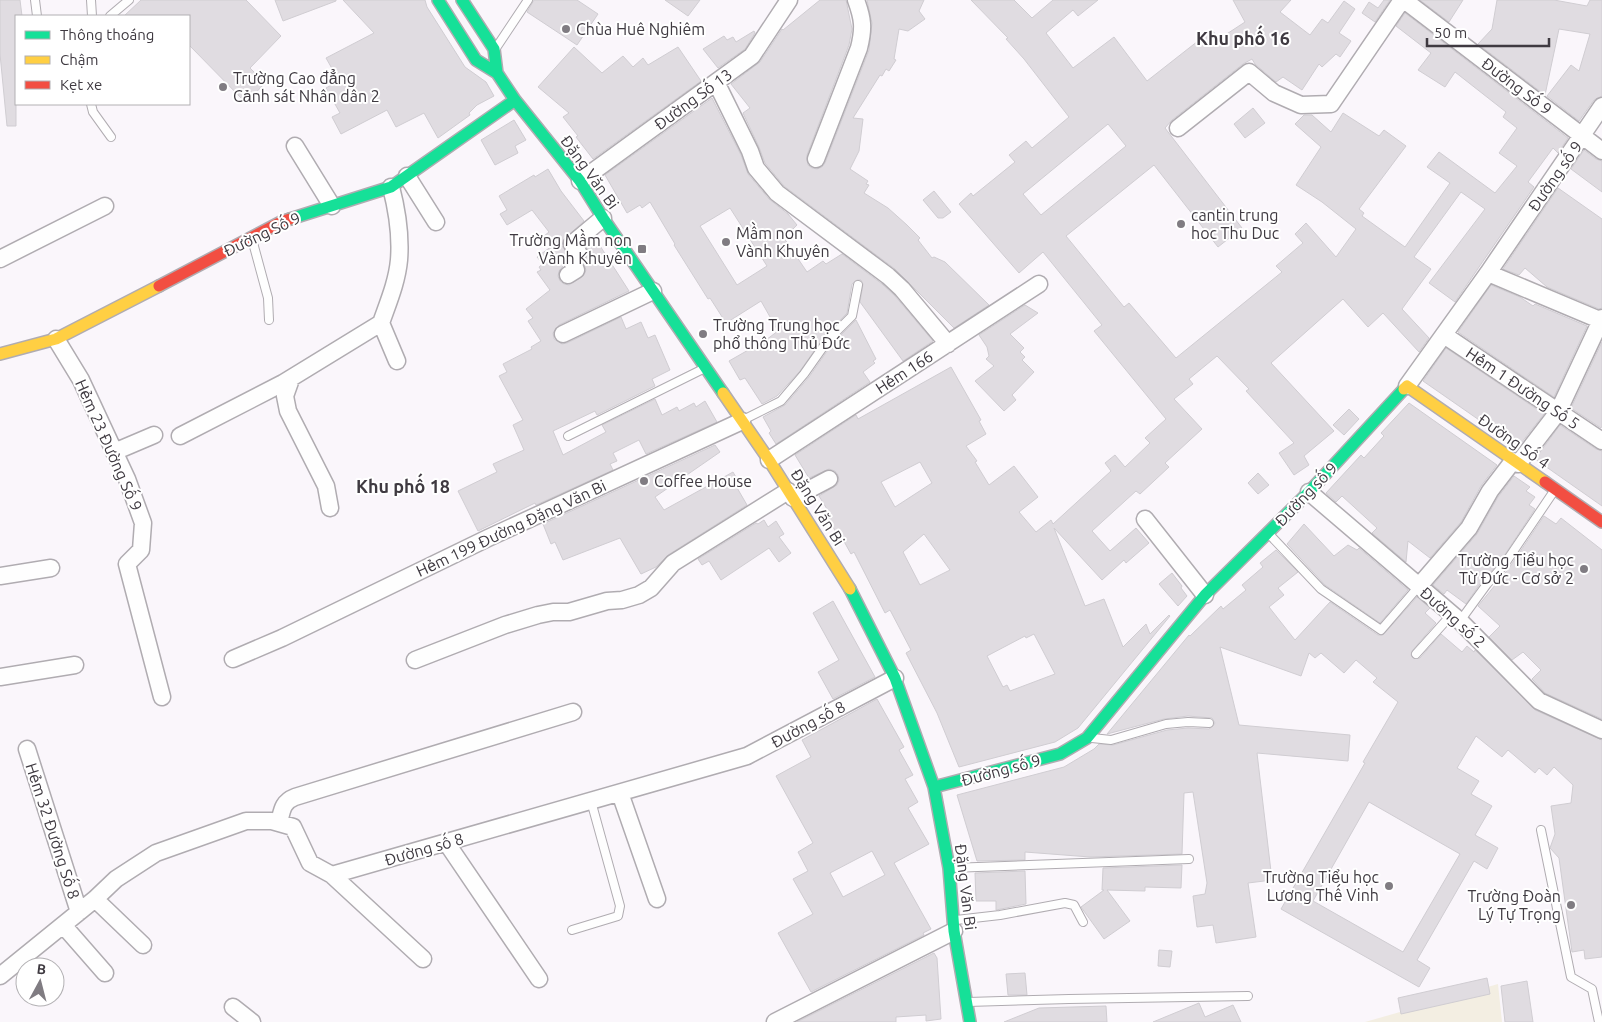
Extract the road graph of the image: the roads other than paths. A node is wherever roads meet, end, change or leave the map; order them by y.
1 (35, 0) edge
2 (91, 0) edge
3 (129, 0) edge
4 (438, 0) edge
5 (462, 0) edge
6 (528, 0) edge
7 (789, 0) edge
8 (856, 0) edge
9 (1402, 0) edge
10 (37, 15) edge
11 (92, 15) edge
12 (111, 15) edge
13 (494, 49) junction
14 (497, 73) junction
15 (716, 82) junction
16 (515, 100) junction
17 (90, 105) edge
18 (1602, 106) edge
19 (1178, 128) dead end
20 (111, 136) dead end
21 (1582, 136) junction
22 (295, 146) dead end
23 (1602, 151) edge
24 (816, 159) dead end
25 (407, 176) junction
26 (580, 181) junction
27 (391, 186) junction
28 (105, 206) dead end
29 (332, 206) junction
30 (603, 218) junction
31 (436, 222) dead end
32 (252, 237) junction
33 (2, 253) edge
34 (1488, 273) junction
35 (568, 275) dead end
36 (1039, 284) dead end
37 (858, 286) dead end
38 (653, 292) junction
39 (269, 320) dead end
40 (1602, 320) edge
41 (381, 323) junction
42 (563, 334) dead end
43 (1444, 335) junction
44 (56, 339) junction
45 (948, 344) junction
46 (0, 354) edge
47 (397, 361) dead end
48 (706, 368) junction
49 (290, 379) junction
50 (1407, 386) junction
51 (1558, 412) junction
52 (742, 421) junction
53 (154, 436) dead end
54 (180, 436) dead end
55 (568, 436) dead end
56 (1602, 441) edge
57 (114, 452) junction
58 (768, 460) junction
59 (1516, 462) junction
60 (829, 479) dead end
61 (1554, 489) junction
62 (1309, 492) junction
63 (790, 495) junction
64 (330, 508) dead end
65 (1145, 518) dead end
66 (1602, 522) edge
67 (1268, 533) junction
68 (51, 568) dead end
69 (0, 576) edge
70 (1419, 586) junction
71 (1205, 595) junction
72 (1456, 618) junction
73 (1416, 654) dead end
74 (233, 659) dead end
75 (415, 660) dead end
76 (75, 665) dead end
77 (0, 677) edge
78 (895, 678) junction
79 (162, 697) dead end
80 (573, 712) dead end
81 (1209, 723) dead end
82 (1602, 730) edge
83 (1087, 738) junction
84 (27, 749) dead end
85 (934, 787) junction
86 (620, 792) junction
87 (591, 801) junction
88 (279, 824) junction
89 (1541, 830) dead end
90 (446, 842) junction
91 (1189, 859) dead end
92 (949, 868) junction
93 (332, 875) junction
94 (95, 899) junction
95 (657, 899) dead end
96 (79, 912) junction
97 (1083, 922) dead end
98 (63, 925) junction
99 (954, 926) junction
100 (572, 930) dead end
101 (143, 945) dead end
102 (423, 959) dead end
103 (105, 972) dead end
104 (0, 976) edge
105 (539, 979) dead end
106 (1248, 996) dead end
107 (966, 1002) junction
108 (233, 1007) dead end
109 (252, 1022) edge
110 (775, 1022) edge
111 (970, 1022) edge
112 (1599, 1022) edge

1 - 10 lane
2 - 11 lane
3 - 12 lane
4 - 14 street, Đặng Văn Bi
5 - 13 street, Đặng Văn Bi
6 - 13 lane
7 - 15 street, Đường Số 13
8 - 24 street
9 - 19 street
9 - 21 street, Đường Số 9
13 - 14 street, Đặng Văn Bi
14 - 16 street, Đặng Văn Bi
15 - 26 street, Đường Số 13
15 - 45 street
16 - 25 street, Đường Số 9
16 - 26 street, Đặng Văn Bi
17 - 20 lane
18 - 21 street, Đường số 9
21 - 23 street, Đường Số 9
21 - 34 street, Đường số 9
22 - 29 street
25 - 27 street, Đường Số 9
25 - 31 street
26 - 30 street, Đặng Văn Bi
27 - 29 street, Đường Số 9
27 - 41 street
28 - 33 street
29 - 32 street, Đường Số 9
30 - 35 street
30 - 38 street, Đặng Văn Bi
32 - 39 lane
32 - 44 street, Đường Số 9
34 - 40 street
34 - 43 street, Đường số 9
36 - 45 street, Hẻm 166
37 - 52 lane
38 - 42 street
38 - 48 street, Đặng Văn Bi
40 - 51 street
41 - 47 street
41 - 49 street
43 - 50 street, Đường số 9
43 - 51 street, Hẻm 1 Đường Số 5
44 - 46 street, Đường Số 9
44 - 57 street, Hẻm 23 Đường Số 9
45 - 58 street, Hẻm 166
48 - 52 street, Đặng Văn Bi
48 - 55 lane
49 - 54 street
49 - 64 street
50 - 59 street, Đường Số 4
50 - 62 street, Đường số 9
51 - 56 street, Hẻm 1 Đường Số 5
51 - 59 street
52 - 58 street, Đặng Văn Bi
52 - 74 street, Hẻm 199 Đường Đặng Văn Bi
53 - 57 street
57 - 79 street, Hẻm 23 Đường Số 9
58 - 63 street, Đặng Văn Bi
59 - 61 street, Đường Số 4
59 - 70 street
60 - 63 street
61 - 66 street, Đường Số 4
61 - 72 lane
62 - 67 street, Đường số 9
62 - 70 street, Đường số 2
63 - 75 street
63 - 78 street, Đặng Văn Bi
65 - 71 street
67 - 70 lane
67 - 71 street, Đường số 9
68 - 69 street
70 - 72 street, Đường số 2
71 - 83 street, Đường số 9
72 - 73 lane
72 - 82 street, Đường số 2
76 - 77 street
78 - 85 street, Đặng Văn Bi
78 - 86 street, Đường số 8
80 - 88 street
81 - 83 lane
83 - 85 street, Đường số 9
84 - 96 street, Hẻm 32 Đường Số 8
85 - 92 street, Đặng Văn Bi
86 - 87 street, Đường số 8
86 - 95 street
87 - 90 street, Đường số 8
87 - 100 lane
88 - 93 street
88 - 94 street
89 - 112 lane
90 - 93 street, Đường số 8
90 - 105 street
91 - 92 lane
92 - 99 street, Đặng Văn Bi
93 - 102 street
94 - 96 street
94 - 101 street
96 - 98 street
97 - 99 lane
98 - 103 street
98 - 104 street
99 - 107 street, Đặng Văn Bi
99 - 110 street
106 - 107 lane
107 - 111 street, Đặng Văn Bi
108 - 109 street

